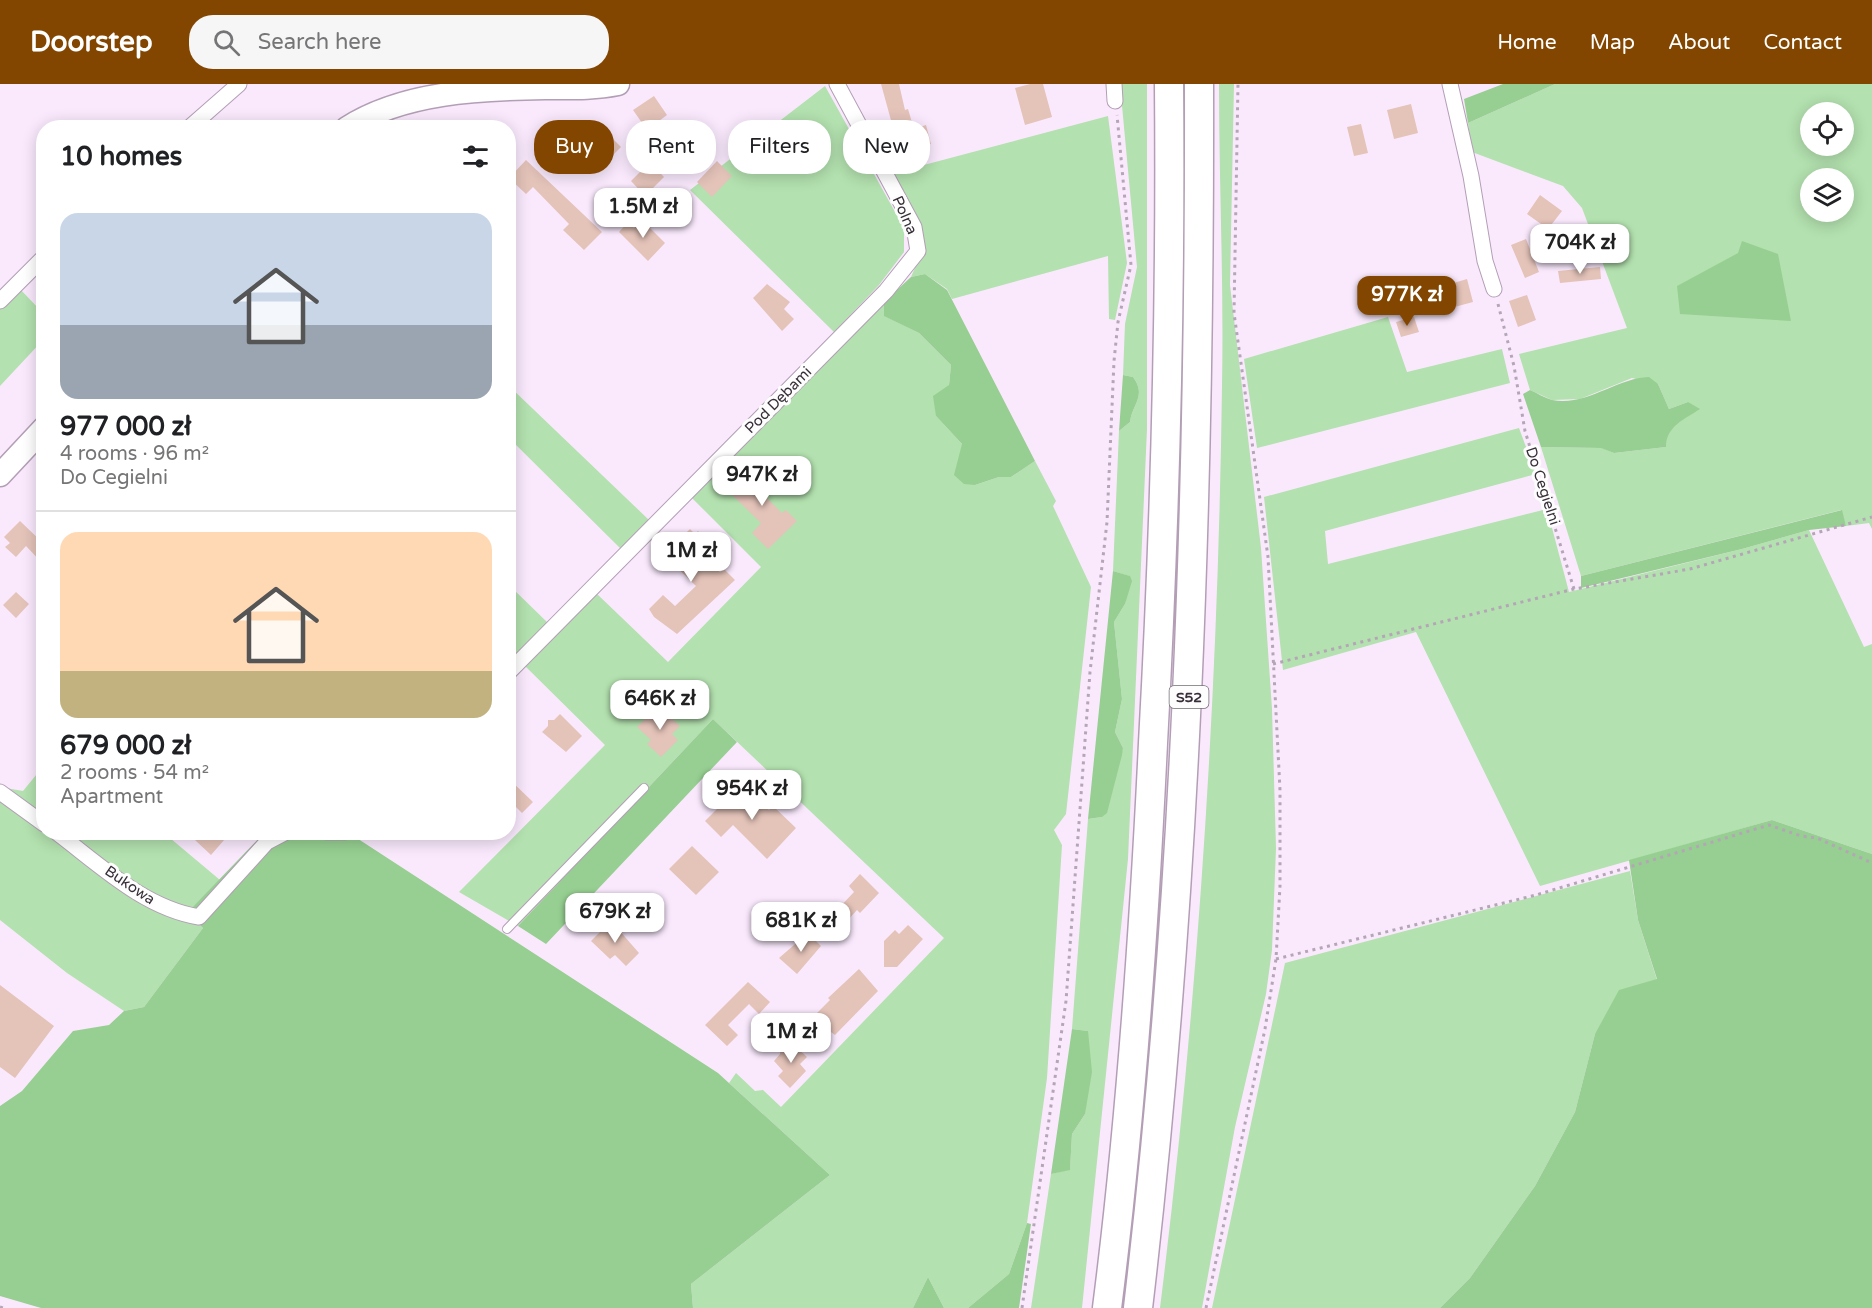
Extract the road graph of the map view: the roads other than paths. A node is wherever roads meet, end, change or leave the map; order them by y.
1 (239, 84) edge
2 (618, 84) edge
3 (837, 84) edge
4 (1114, 84) edge
5 (1169, 84) edge
6 (1199, 84) edge
7 (1450, 84) edge
8 (576, 87) edge
9 (1115, 101) road end
10 (198, 120) edge
11 (365, 120) edge
12 (918, 251) joint
13 (36, 265) edge
14 (1494, 289) road end
15 (0, 301) edge
16 (36, 437) edge
17 (0, 475) edge
18 (516, 666) edge
19 (644, 788) dead end
20 (0, 792) edge
21 (36, 818) edge
22 (67, 840) edge
23 (271, 840) edge
24 (507, 929) dead end
25 (1107, 1308) edge
26 (1138, 1308) edge

1 - 10 street
2 - 8 street
3 - 12 street, Polna
4 - 9 street
5 - 25 highway, S52
6 - 26 highway, S52
7 - 14 street
8 - 11 street
12 - 18 street, Pod Dębami
13 - 15 street
16 - 17 street
19 - 24 lane
20 - 21 street
22 - 23 street, Bukowa

